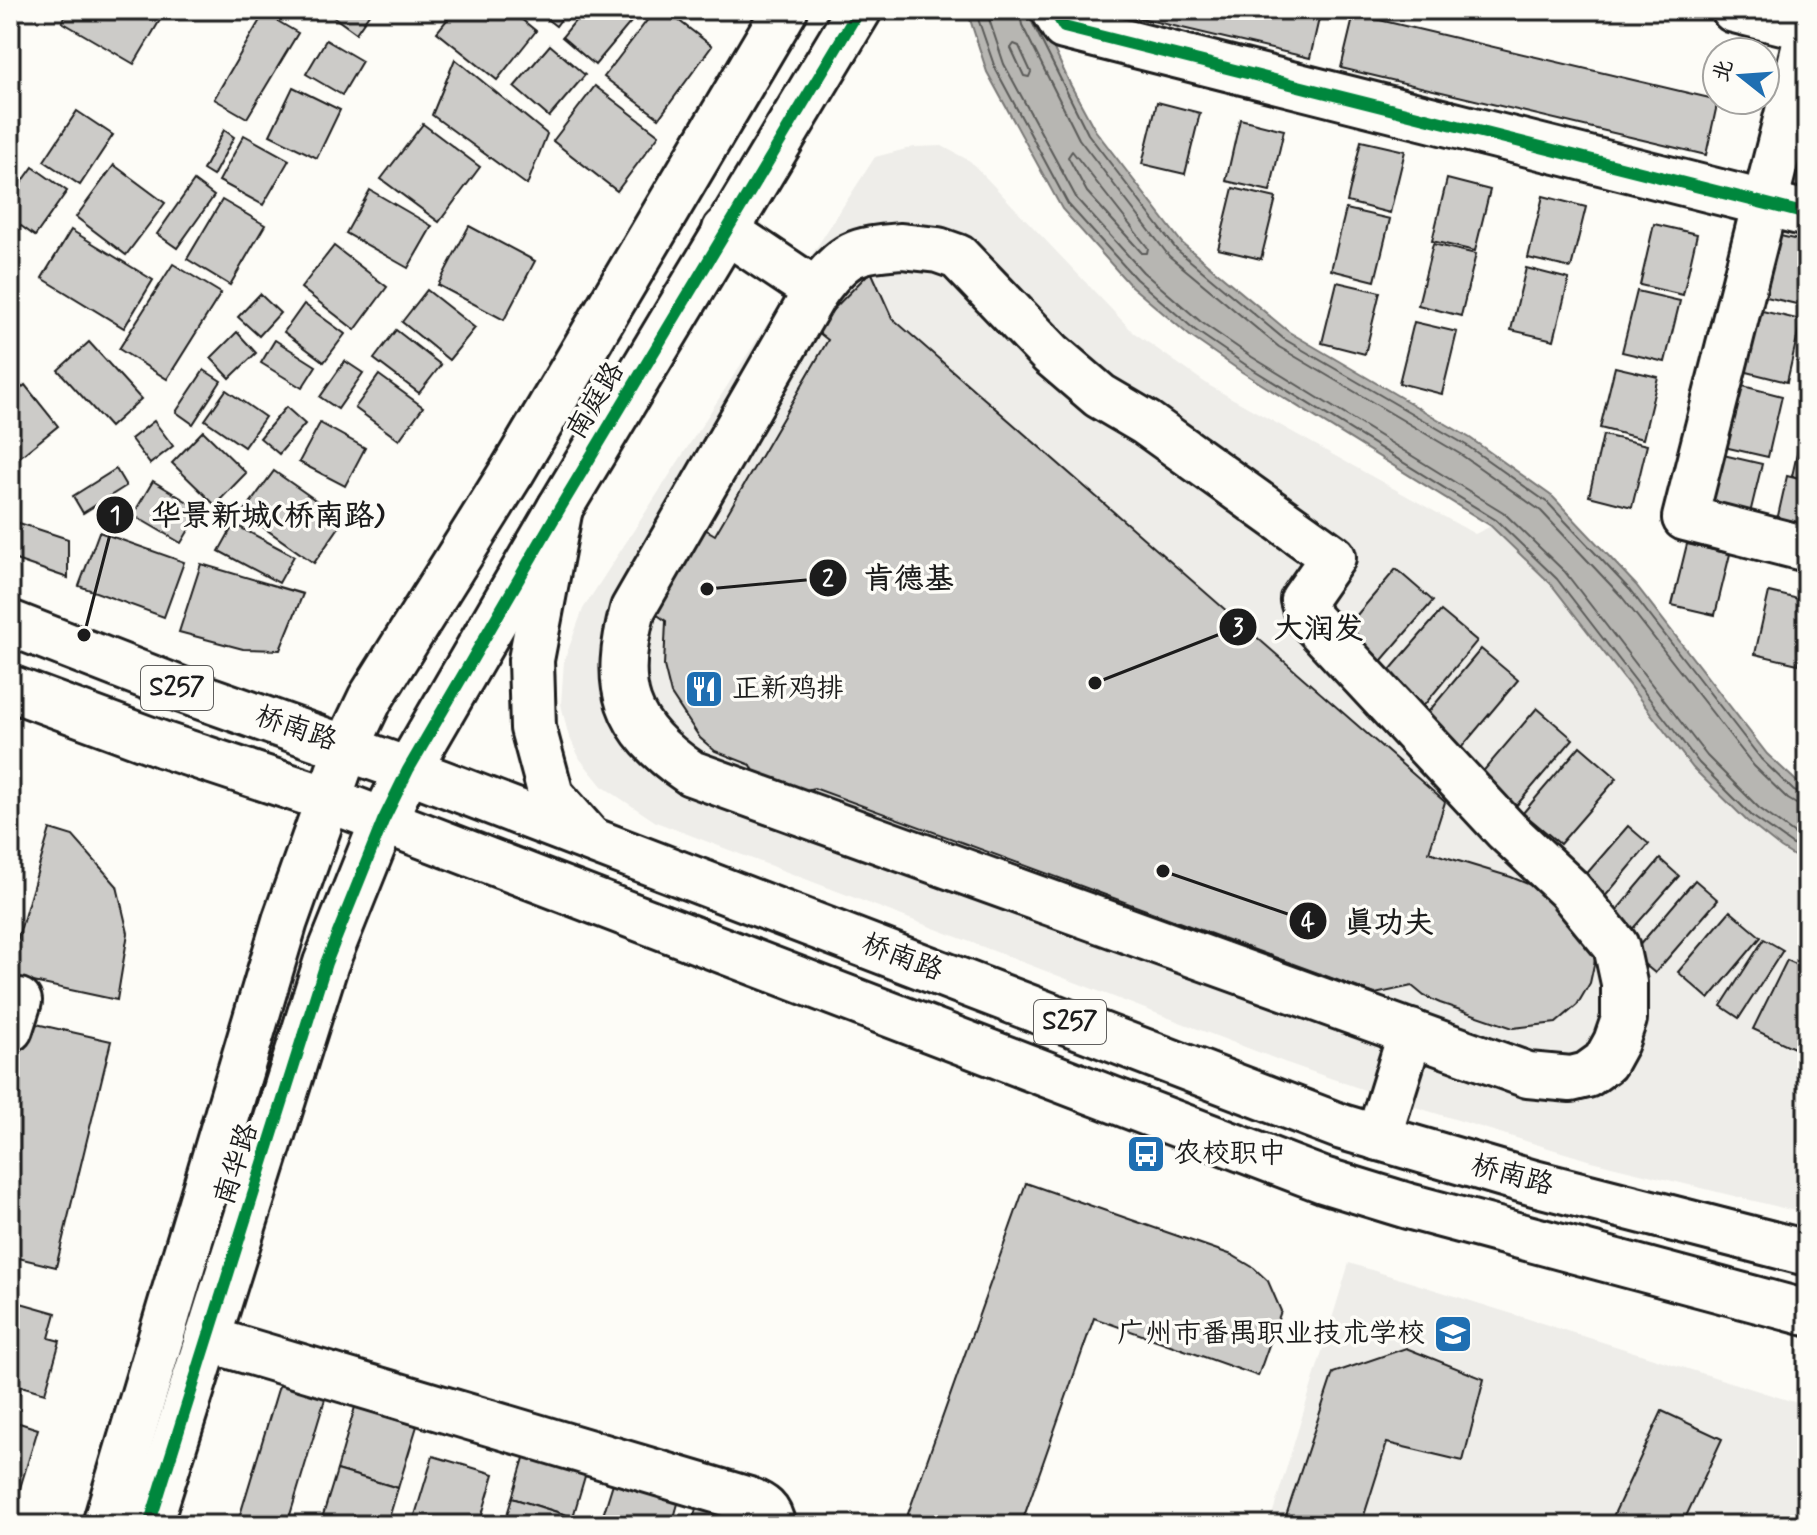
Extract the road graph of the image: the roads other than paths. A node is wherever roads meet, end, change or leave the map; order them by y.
1 (785, 10) edge
2 (859, 10) edge
3 (1054, 10) edge
4 (1734, 10) edge
5 (1807, 28) edge
6 (1807, 37) edge
7 (1764, 203) junction
8 (1807, 214) edge
9 (725, 230) junction
10 (816, 291) junction
11 (560, 508) junction
12 (1807, 549) edge
13 (10, 623) edge
14 (10, 688) edge
15 (347, 747) junction
16 (408, 770) junction
17 (327, 799) junction
18 (383, 821) junction
19 (589, 839) junction
20 (1411, 1032) junction
21 (1378, 1138) junction
22 (1807, 1253) edge
23 (1807, 1313) edge
24 (207, 1339) junction
25 (105, 1525) edge
26 (149, 1525) edge
27 (772, 1525) edge

1 - 15 street, 南庭路
2 - 9 street, 南庭路
3 - 7 street
4 - 5 street
6 - 7 street
7 - 8 street
7 - 12 street
9 - 10 street
9 - 11 street, 南庭路
10 - 20 street
10 - 20 street
11 - 16 street, 南庭路
11 - 19 street
13 - 15 street, 桥南路 / S257
14 - 17 street, 桥南路 / S257
15 - 16 street, 桥南路 / S257
15 - 17 street, 南庭路
16 - 18 street, 南庭路
16 - 19 street, 桥南路 / S257
17 - 18 street, 桥南路 / S257
17 - 25 street, 南华路
18 - 23 street, 桥南路 / S257
18 - 24 street, 南华路
19 - 21 street, 桥南路 / S257
20 - 21 street
21 - 22 street, 桥南路 / S257
24 - 26 street, 南华路
24 - 27 street

